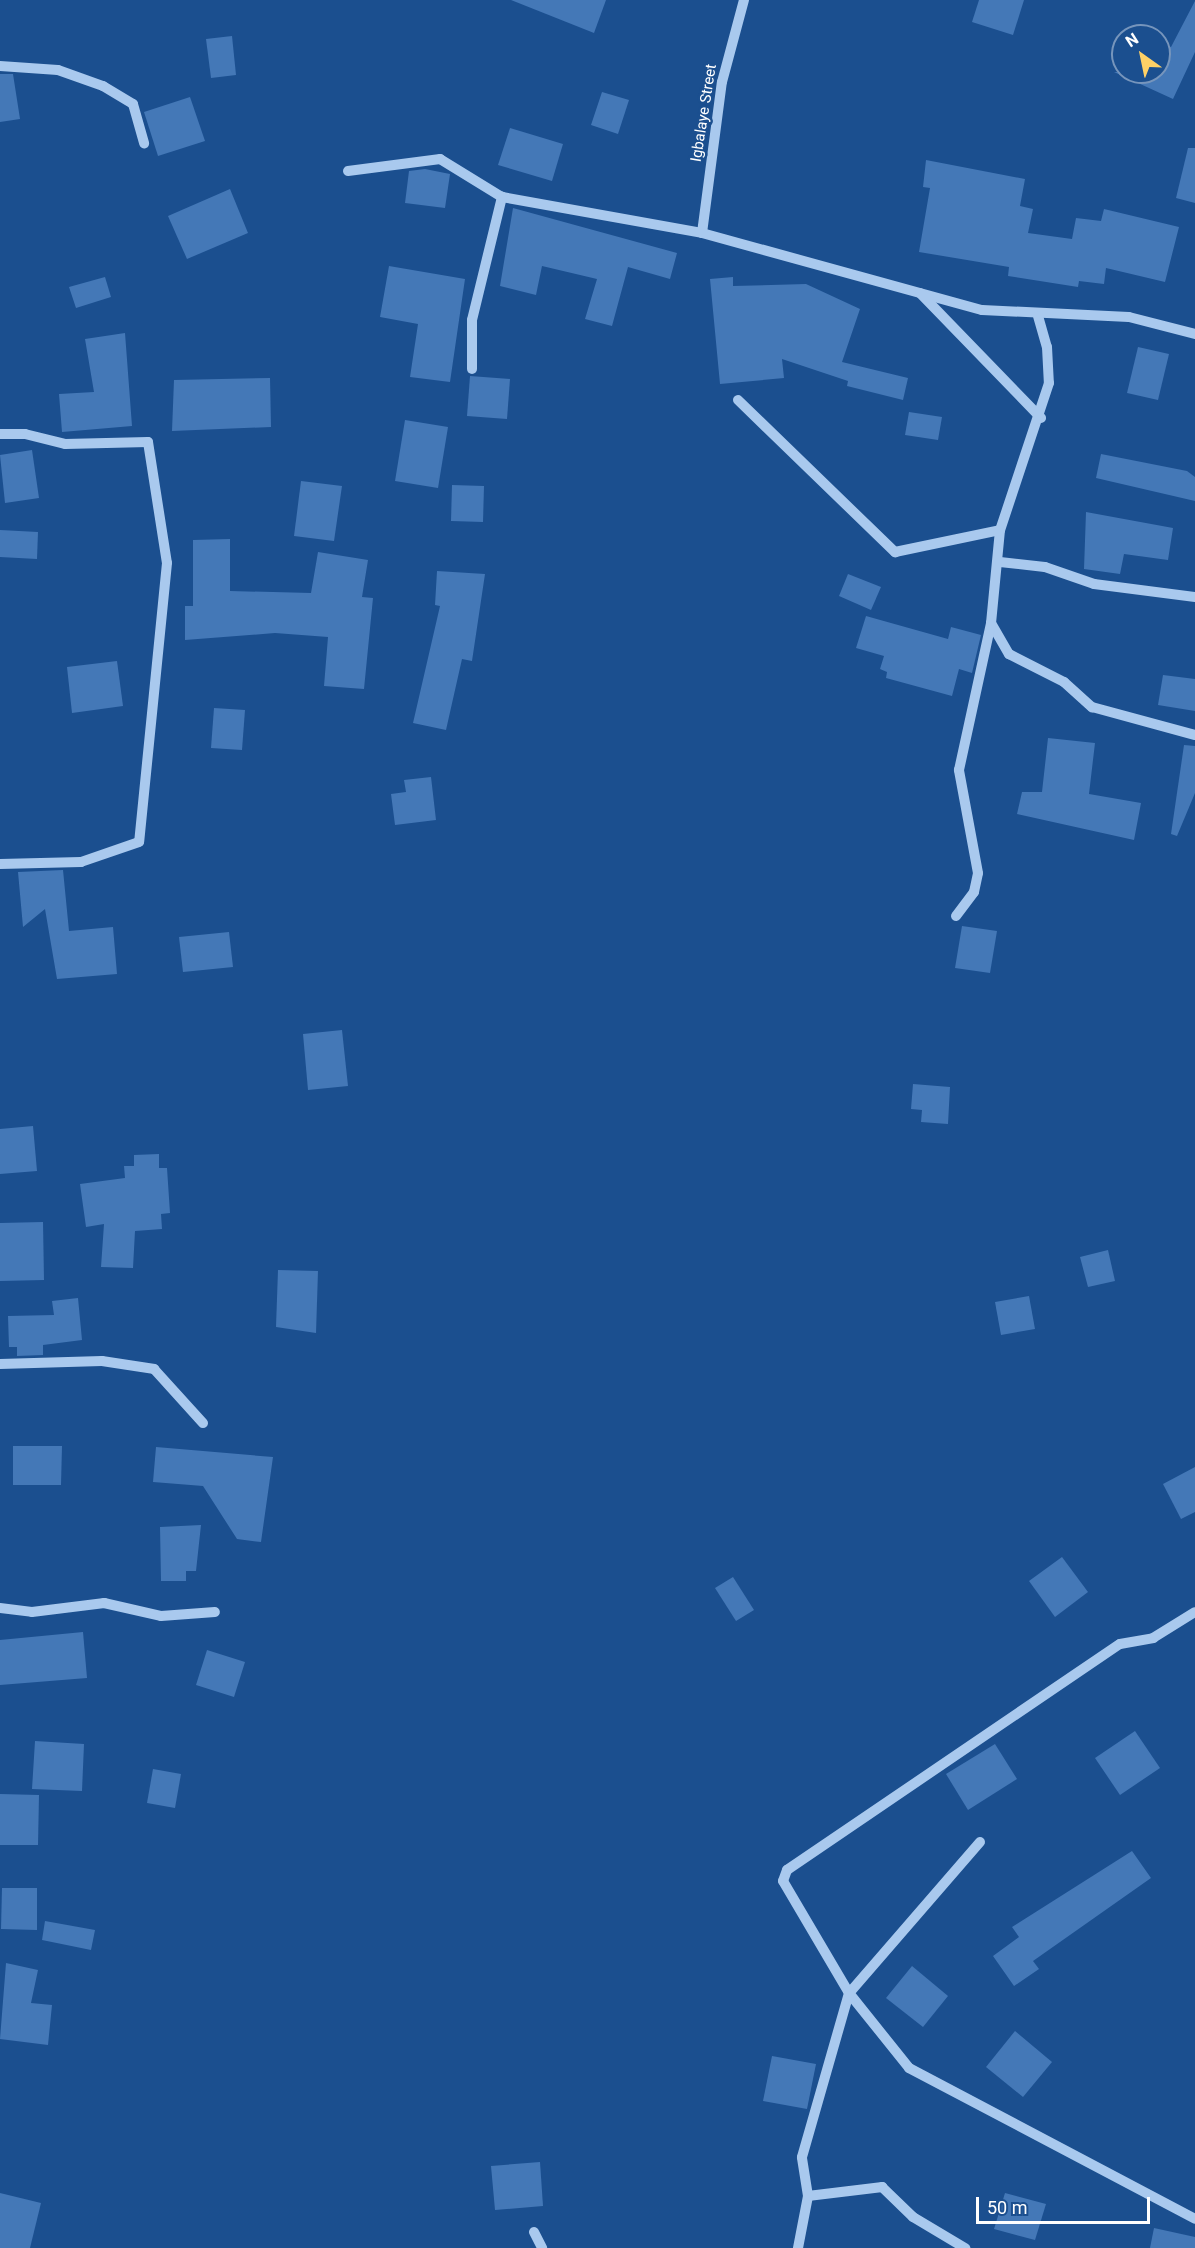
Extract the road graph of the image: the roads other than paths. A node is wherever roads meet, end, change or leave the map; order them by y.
1 (744, 0) edge
2 (0, 66) edge
3 (144, 143) dead end
4 (348, 171) dead end
5 (502, 197) junction
6 (702, 233) junction
7 (920, 293) junction
8 (1038, 316) junction
9 (1195, 334) edge
10 (472, 369) dead end
11 (738, 400) dead end
12 (1041, 418) junction
13 (0, 434) edge
14 (1000, 530) junction
15 (1000, 562) junction
16 (1195, 597) edge
17 (991, 623) junction
18 (1195, 735) edge
19 (0, 864) edge
20 (956, 916) dead end
21 (0, 1364) edge
22 (203, 1424) dead end
23 (0, 1608) edge
24 (215, 1612) dead end
25 (1195, 1612) edge
26 (980, 1842) dead end
27 (849, 1993) junction
28 (808, 2196) junction
29 (1195, 2218) edge
30 (534, 2232) dead end
31 (542, 2248) edge
32 (798, 2248) edge
33 (965, 2248) edge

1 - 6 street, Igbalaye Street
2 - 3 street
4 - 5 street
5 - 6 street
5 - 10 street
6 - 7 street
7 - 8 street
7 - 12 street
8 - 9 street
8 - 12 street
11 - 14 street
12 - 14 street
13 - 19 street
14 - 15 street
15 - 16 street
15 - 17 street
17 - 18 street
17 - 20 street
21 - 22 street
23 - 24 street
25 - 27 street
26 - 27 street
27 - 28 street
27 - 29 street
28 - 32 street
28 - 33 street
30 - 31 street

